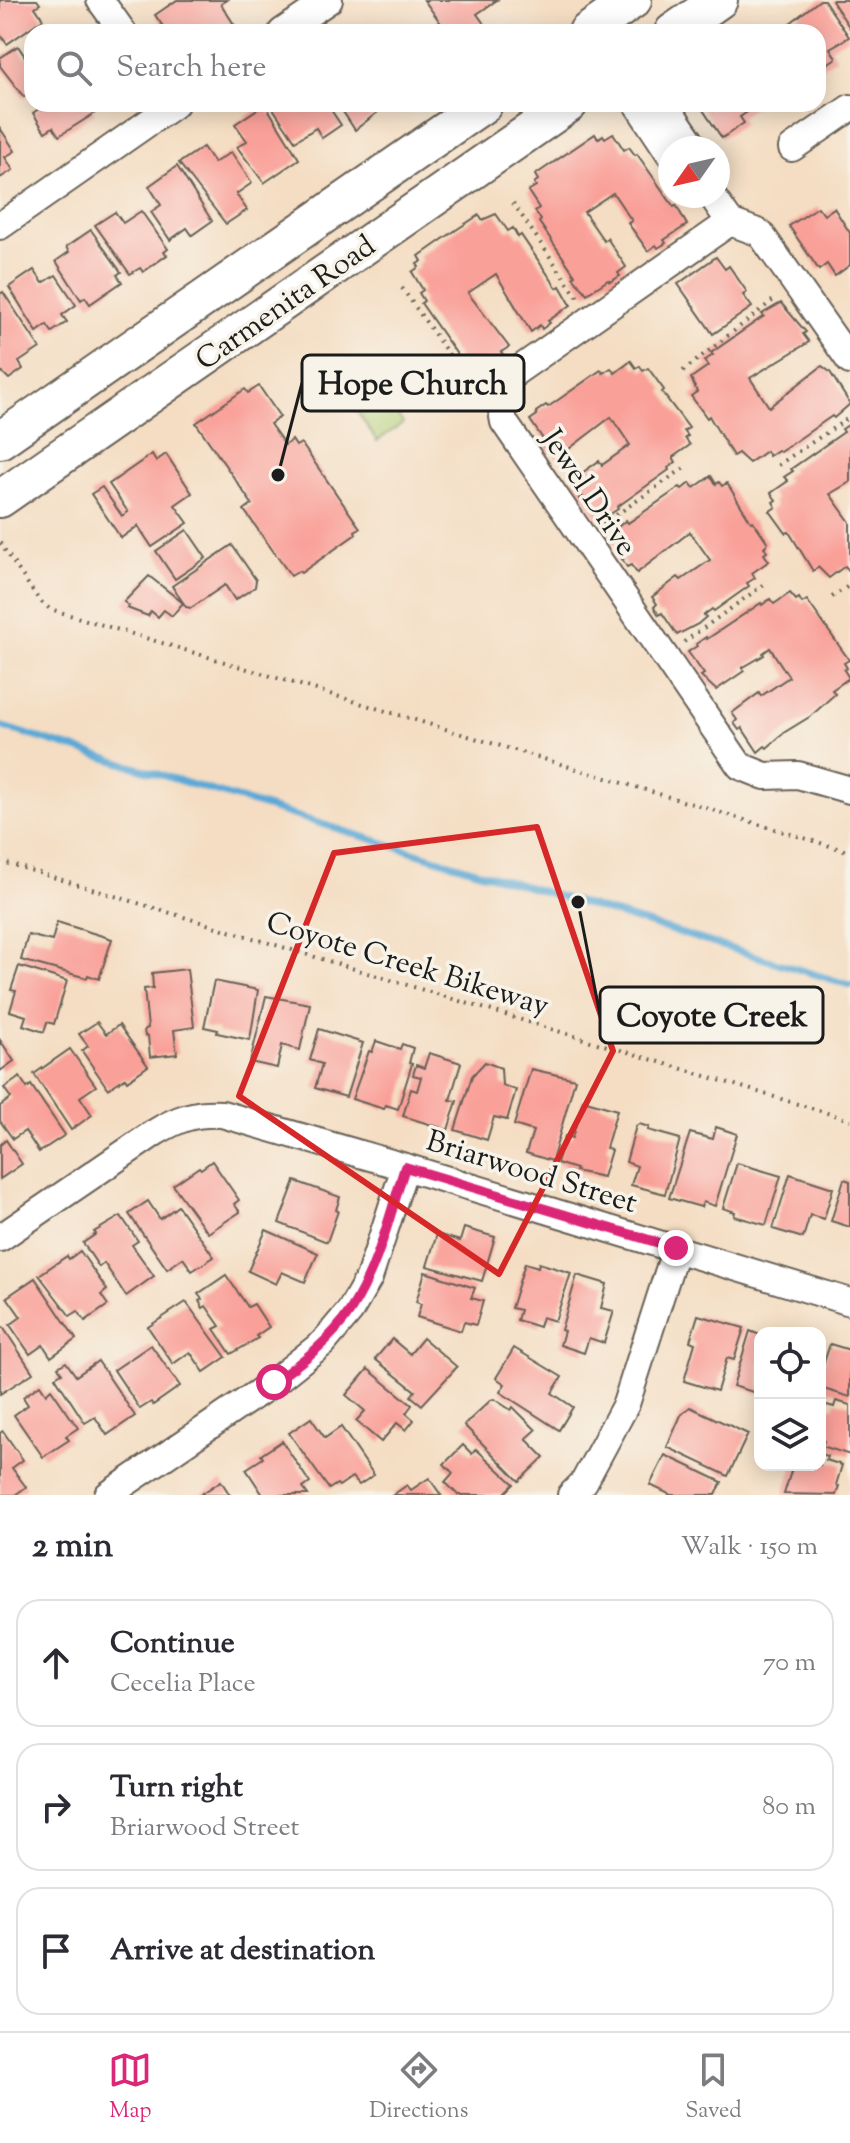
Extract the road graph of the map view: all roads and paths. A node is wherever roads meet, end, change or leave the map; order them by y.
1 (100, 0) edge
2 (329, 0) edge
3 (719, 0) edge
4 (628, 9) edge
5 (117, 24) edge
6 (294, 24) edge
7 (601, 24) edge
8 (684, 24) edge
9 (850, 108) edge
10 (163, 112) edge
11 (472, 112) edge
12 (557, 112) edge
13 (642, 112) edge
14 (670, 112) edge
15 (658, 136) edge
16 (687, 136) edge
17 (792, 148) dead end
18 (513, 203) dead end
19 (720, 208) edge
20 (730, 222) junction
21 (0, 226) edge
22 (795, 283) junction
23 (402, 288) dead end
24 (592, 318) junction
25 (850, 361) edge
26 (683, 371) dead end
27 (499, 394) junction
28 (850, 417) edge
29 (0, 440) edge
30 (778, 465) dead end
31 (687, 466) dead end
32 (0, 499) edge
33 (582, 538) junction
34 (0, 543) edge
35 (766, 583) dead end
36 (850, 585) edge
37 (832, 597) dead end
38 (664, 657) junction
39 (850, 790) edge
40 (850, 852) edge
41 (0, 861) edge
42 (850, 1120) edge
43 (405, 1167) junction
44 (0, 1238) edge
45 (676, 1248) junction
46 (850, 1302) edge
47 (108, 1495) edge
48 (571, 1495) edge

1 - 5 street
2 - 6 street
3 - 8 main road
4 - 7 main road
9 - 17 street
10 - 21 street
11 - 29 main road, Carmenita Road
12 - 32 main road, Carmenita Road
13 - 15 street
14 - 16 street
18 - 24 path
19 - 20 street
20 - 22 street
20 - 24 street
22 - 25 street
22 - 26 path
23 - 27 path
24 - 27 street
27 - 33 street, Jewel Drive
28 - 30 path
31 - 33 path
33 - 38 street, Jewel Drive
34 - 40 path
35 - 38 path
36 - 37 path
38 - 39 street, Jewel Drive
41 - 42 path, Coyote Creek Bikeway
43 - 44 street, Briarwood Street
43 - 45 street, Briarwood Street
43 - 47 street
45 - 46 street, Briarwood Street
45 - 48 street

